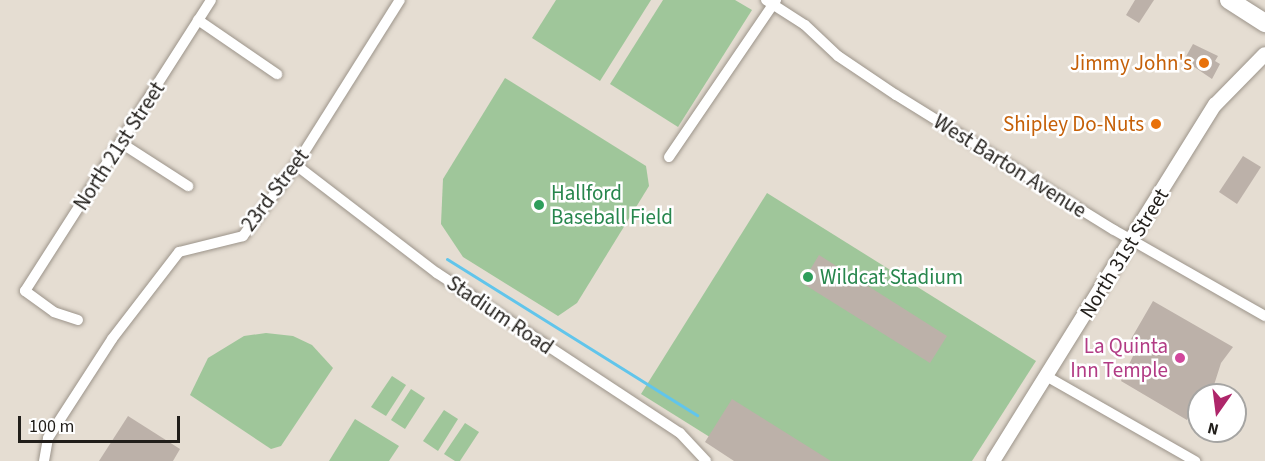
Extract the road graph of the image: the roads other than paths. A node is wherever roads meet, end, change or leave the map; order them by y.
1 (212, 0) edge
2 (400, 0) edge
3 (1229, 0) edge
4 (772, 2) edge
5 (198, 21) junction
6 (1265, 23) edge
7 (1265, 54) edge
8 (277, 74) dead end
9 (121, 143) junction
10 (669, 157) dead end
11 (296, 165) junction
12 (188, 186) dead end
13 (1134, 239) junction
14 (1265, 316) edge
15 (78, 320) dead end
16 (1046, 376) junction
17 (44, 461) edge
18 (705, 461) edge
19 (993, 461) edge
20 (1195, 461) edge

1 - 5 street, North 21st Street
2 - 11 street, 23rd Street
3 - 6 main road
4 - 10 street
4 - 13 street, West Barton Avenue
5 - 8 street
5 - 9 street, North 21st Street
7 - 13 street, North 31st Street
9 - 12 street
9 - 15 street, North 21st Street
11 - 17 street, 23rd Street
11 - 18 street, Stadium Road
13 - 14 street, West Barton Avenue
13 - 16 street, North 31st Street
16 - 19 street, North 31st Street
16 - 20 street

